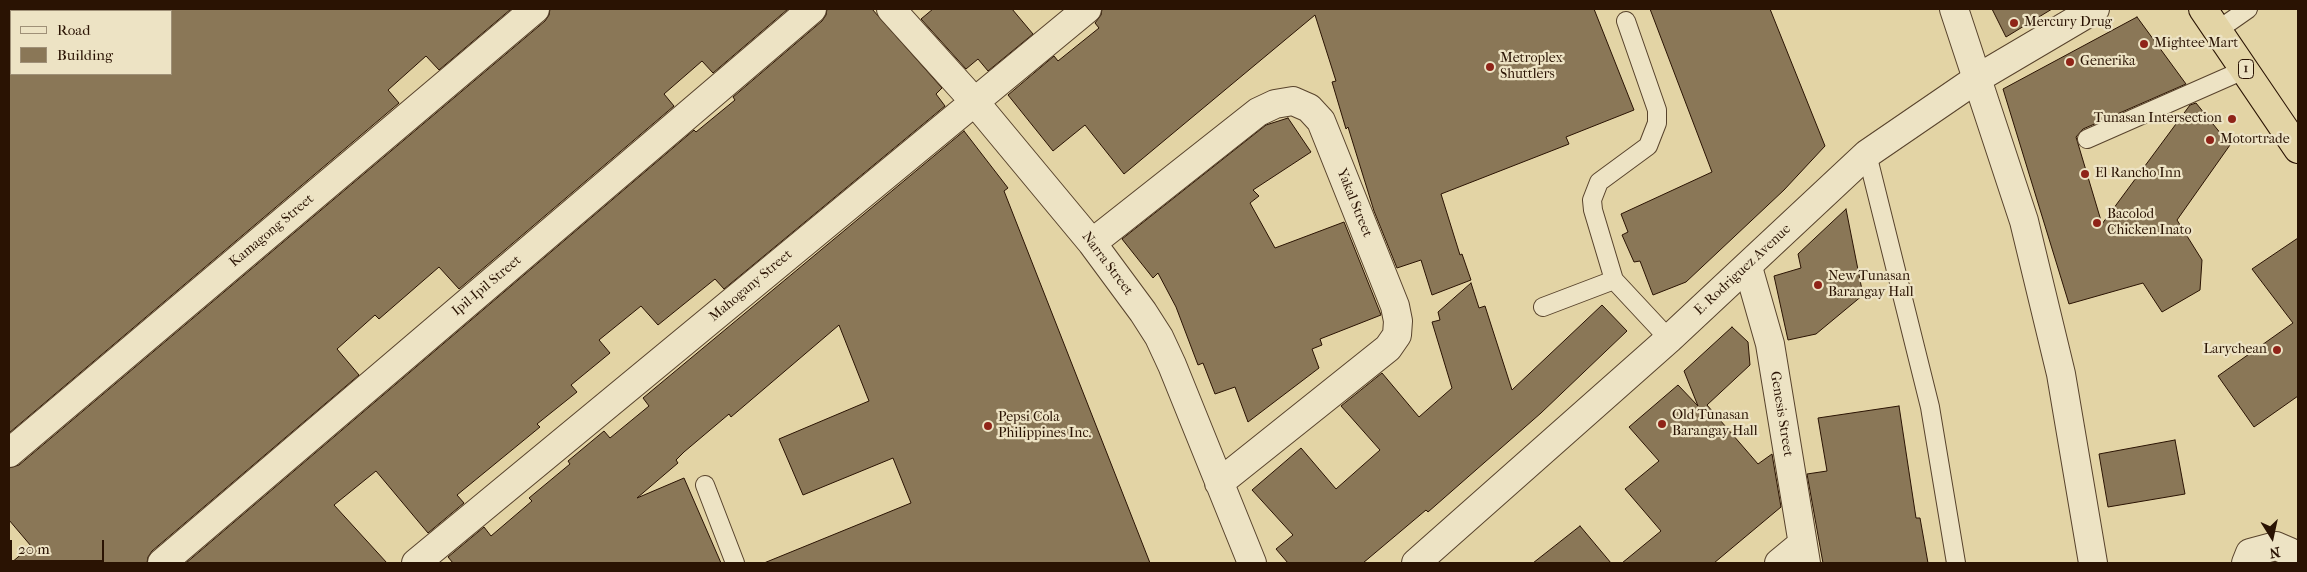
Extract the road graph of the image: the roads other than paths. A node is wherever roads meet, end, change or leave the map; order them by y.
1 (536, 9) edge
2 (812, 9) edge
3 (891, 9) edge
4 (1087, 9) edge
5 (1954, 9) edge
6 (2095, 9) edge
7 (2248, 9) edge
8 (2211, 19) edge
9 (1626, 21) dead end
10 (2246, 69) junction
11 (1978, 78) junction
12 (974, 101) junction
13 (2086, 139) dead end
14 (2298, 149) edge
15 (1867, 154) junction
16 (1092, 243) junction
17 (1748, 267) junction
18 (1614, 280) junction
19 (1543, 307) dead end
20 (1669, 339) junction
21 (9, 453) edge
22 (706, 484) dead end
23 (1220, 484) junction
24 (1804, 553) edge
25 (2248, 558) edge
26 (2298, 562) edge
27 (162, 563) edge
28 (416, 563) edge
29 (734, 563) edge
30 (1252, 563) edge
31 (1416, 563) edge
32 (1779, 563) edge
33 (1956, 563) edge
34 (2093, 563) edge

1 - 21 street, Kamagong Street
2 - 27 street, Ipil-Ipil Street
3 - 12 street, Narra Street
4 - 12 street, Mahogany Street
5 - 11 street
6 - 11 street, E. Rodriguez Avenue
7 - 8 lane
8 - 10 highway, 1
9 - 18 lane
10 - 13 lane
10 - 14 highway, 1
11 - 15 street, E. Rodriguez Avenue
11 - 34 street
12 - 16 street, Narra Street
12 - 28 street, Mahogany Street
15 - 17 street, E. Rodriguez Avenue
15 - 33 lane
16 - 23 street, Narra Street
16 - 23 street, Yakal Street
17 - 20 street, E. Rodriguez Avenue
17 - 24 street, Genesis Street
18 - 19 lane
18 - 20 lane
20 - 31 street, E. Rodriguez Avenue
22 - 29 lane
23 - 30 street, Narra Street
24 - 32 street
25 - 26 street

